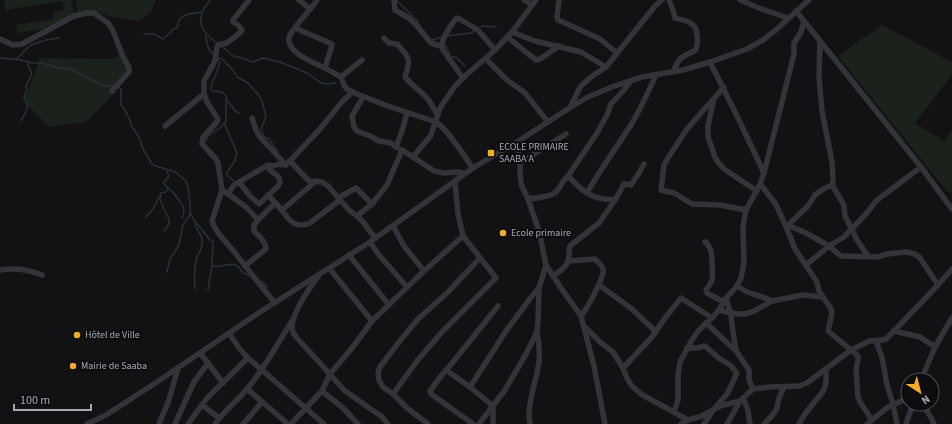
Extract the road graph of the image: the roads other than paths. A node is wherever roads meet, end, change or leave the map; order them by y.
1 (249, 0) edge
2 (299, 0) edge
3 (318, 0) edge
4 (394, 0) edge
5 (524, 0) edge
6 (536, 0) edge
7 (559, 0) edge
8 (662, 0) edge
9 (669, 0) edge
10 (740, 0) edge
11 (809, 0) edge
12 (532, 5) junction
13 (310, 9) junction
14 (796, 11) junction
15 (788, 18) junction
16 (804, 21) junction
17 (295, 28) junction
18 (512, 32) junction
19 (507, 36) junction
20 (384, 38) dead end
21 (0, 40) edge
22 (820, 41) junction
23 (441, 46) junction
24 (559, 46) junction
25 (495, 50) junction
26 (617, 53) junction
27 (486, 59) junction
28 (362, 60) dead end
29 (710, 62) junction
30 (606, 67) junction
31 (325, 68) junction
32 (673, 72) junction
33 (656, 75) junction
34 (342, 77) junction
35 (463, 78) junction
36 (631, 81) junction
37 (724, 87) junction
38 (112, 91) dead end
39 (352, 92) junction
40 (204, 94) junction
41 (715, 96) junction
42 (363, 97) junction
43 (571, 107) junction
44 (407, 112) junction
45 (437, 114) junction
46 (252, 118) dead end
47 (436, 122) junction
48 (548, 122) junction
49 (165, 126) dead end
50 (566, 134) dead end
51 (517, 142) junction
52 (396, 146) junction
53 (402, 150) junction
54 (413, 157) junction
55 (290, 161) junction
56 (520, 163) junction
57 (644, 164) dead end
58 (286, 165) junction
59 (267, 166) junction
60 (921, 167) junction
61 (473, 168) junction
62 (466, 173) junction
63 (764, 173) junction
64 (568, 176) junction
65 (316, 181) junction
66 (239, 182) junction
67 (455, 182) junction
68 (760, 184) junction
69 (832, 186) junction
70 (222, 190) junction
71 (757, 191) junction
72 (587, 193) junction
73 (228, 194) junction
74 (268, 195) junction
75 (339, 199) junction
76 (528, 199) junction
77 (615, 200) junction
78 (275, 203) junction
79 (372, 204) junction
80 (952, 209) edge
81 (282, 210) junction
82 (746, 210) junction
83 (357, 216) junction
84 (258, 220) junction
85 (786, 225) junction
86 (393, 226) junction
87 (852, 229) junction
88 (463, 236) junction
89 (372, 240) junction
90 (705, 242) dead end
91 (829, 246) junction
92 (349, 255) junction
93 (868, 256) junction
94 (480, 258) junction
95 (569, 261) junction
96 (546, 265) junction
97 (806, 265) junction
98 (245, 266) junction
99 (329, 268) junction
100 (952, 269) edge
101 (0, 270) edge
102 (424, 271) junction
103 (321, 273) junction
104 (42, 275) dead end
105 (553, 276) junction
106 (599, 285) junction
107 (938, 285) junction
108 (737, 286) junction
109 (407, 287) junction
110 (539, 288) junction
111 (822, 297) junction
112 (725, 300) junction
113 (772, 301) junction
114 (275, 303) junction
115 (389, 305) junction
116 (498, 306) dead end
117 (719, 310) junction
118 (731, 314) junction
119 (582, 316) junction
120 (712, 318) junction
121 (952, 318) edge
122 (293, 319) junction
123 (372, 321) junction
124 (706, 323) junction
125 (584, 327) junction
126 (894, 331) junction
127 (537, 332) junction
128 (656, 332) junction
129 (229, 333) junction
130 (876, 341) junction
131 (935, 347) junction
132 (687, 348) junction
133 (851, 350) junction
134 (736, 351) junction
135 (200, 353) junction
136 (248, 358) junction
137 (208, 363) junction
138 (178, 368) junction
139 (623, 368) junction
140 (826, 369) junction
141 (262, 370) junction
142 (446, 370) junction
143 (924, 372) edge
144 (330, 374) junction
145 (224, 382) junction
146 (784, 386) junction
147 (470, 387) junction
148 (247, 389) junction
149 (753, 389) junction
150 (322, 391) junction
151 (393, 394) junction
152 (742, 400) junction
153 (900, 401) edge
154 (262, 402) junction
155 (893, 404) junction
156 (202, 405) junction
157 (493, 406) junction
158 (306, 408) junction
159 (714, 409) junction
160 (674, 412) junction
161 (910, 412) edge
162 (928, 412) edge
163 (219, 418) junction
164 (688, 420) junction
165 (872, 420) junction
166 (284, 423) edge
167 (87, 424) edge
168 (159, 424) edge
169 (175, 424) edge
170 (188, 424) edge
171 (215, 424) edge
172 (243, 424) edge
173 (291, 424) edge
174 (324, 424) edge
175 (358, 424) edge
176 (388, 424) edge
177 (428, 424) edge
178 (473, 424) edge
179 (479, 424) edge
180 (493, 424) edge
181 (530, 424) edge
182 (605, 424) edge
183 (681, 424) edge
184 (704, 424) edge
185 (727, 424) edge
186 (750, 424) edge
187 (764, 424) edge
188 (799, 424) edge
189 (867, 424) edge
190 (897, 424) edge
191 (906, 424) edge
192 (934, 424) edge

1 - 40 street
2 - 13 street
3 - 13 street
4 - 23 street
5 - 12 street
6 - 12 street
7 - 26 street
8 - 26 street
9 - 32 street
10 - 15 street
11 - 14 street
12 - 18 street
13 - 17 street
14 - 15 street
14 - 16 street
15 - 29 street
16 - 22 street
16 - 63 street
17 - 31 street
17 - 31 street
18 - 19 street
18 - 24 street
19 - 24 street
19 - 25 street
20 - 45 street
21 - 38 street
22 - 60 street
22 - 69 street
23 - 25 street
23 - 35 street
24 - 30 street
25 - 27 street
26 - 30 street
27 - 35 street
27 - 48 street
28 - 34 street
29 - 32 street
29 - 37 street
30 - 43 street
31 - 34 street
32 - 33 street
33 - 36 street
33 - 72 street
34 - 39 street
35 - 45 street
36 - 43 street
36 - 64 street
37 - 41 street
37 - 63 street
39 - 42 street
39 - 55 street
40 - 49 street
40 - 70 street
41 - 71 street
41 - 82 street
42 - 44 street
42 - 52 street
43 - 48 street
44 - 47 street
44 - 52 street
45 - 47 street
46 - 58 street
47 - 54 street
47 - 61 street
48 - 51 street
50 - 56 street
51 - 56 street
51 - 61 street
52 - 53 street
53 - 54 street
53 - 79 street
54 - 62 street
55 - 58 street
55 - 65 street
56 - 76 street
57 - 77 street
58 - 59 street
59 - 66 street
59 - 74 street
60 - 80 street
60 - 87 street
61 - 62 street
62 - 67 street
63 - 68 street
64 - 72 street
64 - 76 street
65 - 75 street
65 - 81 street
66 - 73 street
66 - 74 street
67 - 86 street
67 - 88 street
68 - 71 street
68 - 85 street
69 - 85 street
69 - 87 street
70 - 73 street
70 - 98 street
71 - 82 street
72 - 77 street
73 - 84 street
74 - 78 street
75 - 79 street
75 - 81 street
75 - 83 street
76 - 96 street
77 - 95 street
78 - 81 street
78 - 84 street
79 - 83 street
82 - 108 street
83 - 89 street
84 - 98 street
85 - 91 street
85 - 97 street
86 - 89 street
86 - 102 street
87 - 91 street
87 - 93 street
88 - 94 street
88 - 102 street
89 - 92 street
89 - 109 street
90 - 112 street
91 - 93 street
91 - 97 street
92 - 99 street
92 - 115 street
93 - 107 street
94 - 151 street
94 - 151 street
95 - 105 street
95 - 106 street
96 - 105 street
96 - 110 street
97 - 111 street
98 - 114 street
99 - 103 street
99 - 123 street
100 - 107 street
101 - 104 street
102 - 109 street
103 - 114 street
103 - 122 street
105 - 119 street
106 - 119 street
106 - 128 street
107 - 126 street
108 - 112 street
108 - 113 street
109 - 115 street
110 - 127 street
110 - 147 street
111 - 113 street
111 - 133 street
112 - 117 street
112 - 118 street
113 - 118 street
114 - 129 street
115 - 123 street
116 - 142 street
117 - 118 street
117 - 120 street
118 - 134 street
119 - 125 street
120 - 124 street
120 - 128 street
121 - 131 street
122 - 141 street
122 - 144 street
123 - 144 street
124 - 132 street
124 - 134 street
125 - 139 street
125 - 182 street
126 - 130 street
126 - 131 street
127 - 157 street
127 - 181 street
128 - 139 street
129 - 135 street
129 - 136 street
130 - 133 street
130 - 155 street
131 - 143 street
132 - 159 street
132 - 160 street
133 - 140 street
133 - 165 street
134 - 149 street
135 - 137 street
135 - 138 street
136 - 141 street
136 - 145 street
137 - 145 street
137 - 169 street
138 - 167 street
138 - 168 street
139 - 160 street
140 - 146 street
140 - 188 street
141 - 148 street
141 - 158 street
142 - 147 street
142 - 178 street
144 - 150 street
144 - 176 street
145 - 156 street
146 - 149 street
146 - 187 street
147 - 157 street
148 - 154 street
148 - 163 street
149 - 152 street
150 - 158 street
150 - 175 street
151 - 177 street
152 - 159 street
152 - 185 street
152 - 186 street
153 - 155 street
154 - 166 street
154 - 172 street
155 - 165 street
155 - 190 street
156 - 163 street
156 - 170 street
157 - 179 street
157 - 180 street
158 - 173 street
158 - 174 street
159 - 164 street
159 - 184 street
160 - 164 street
161 - 191 street
162 - 192 street
163 - 171 street
164 - 183 street
165 - 189 street

